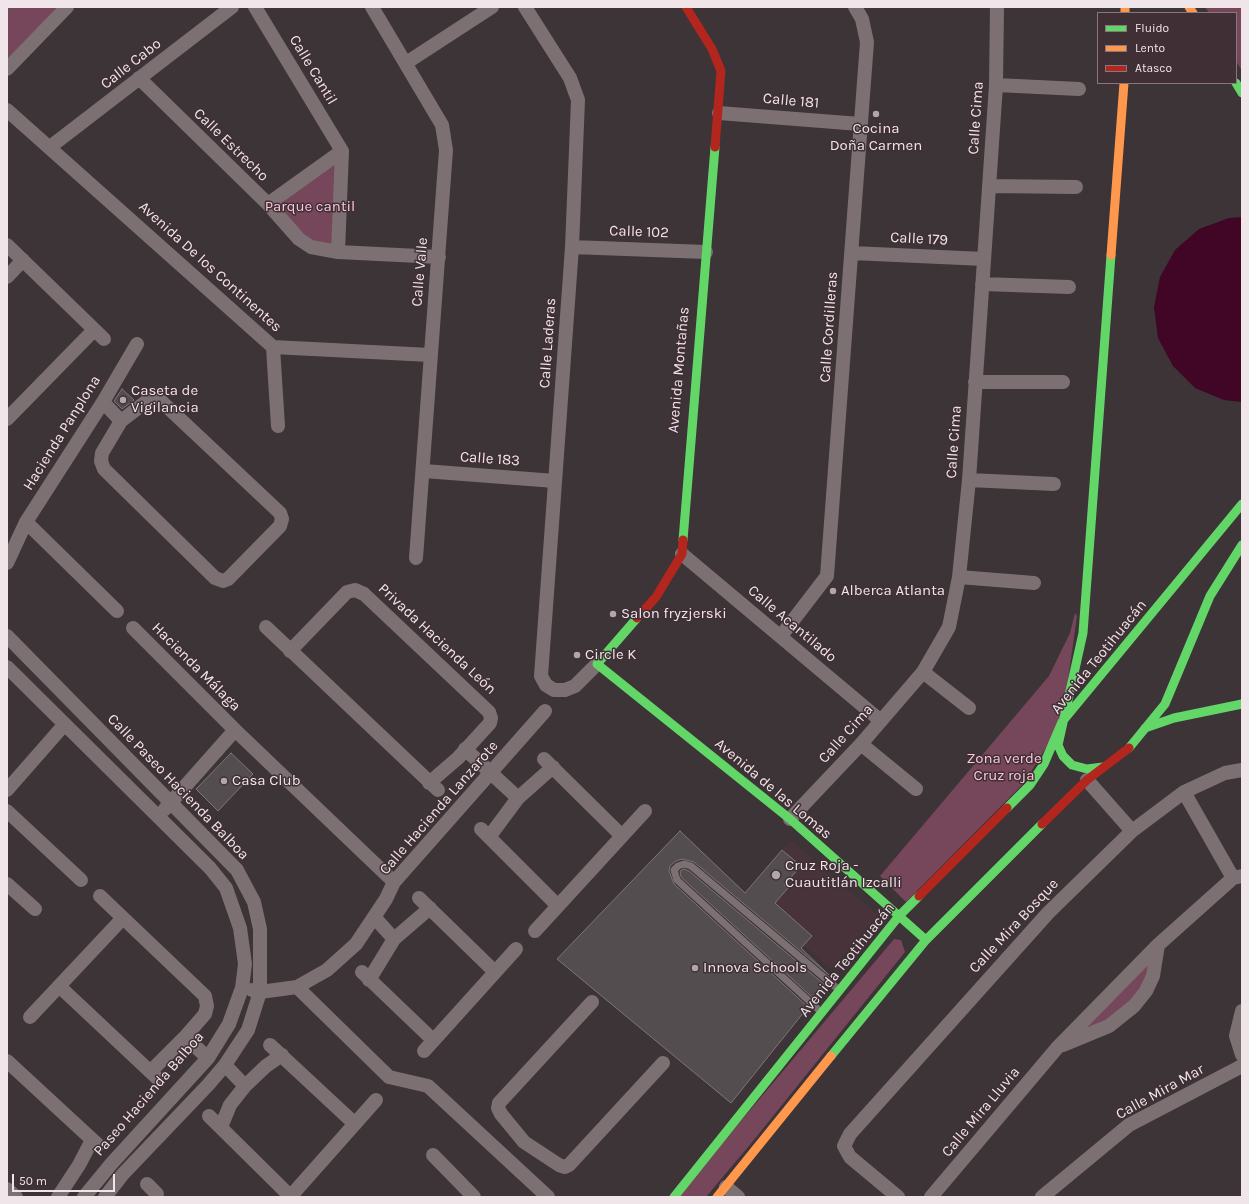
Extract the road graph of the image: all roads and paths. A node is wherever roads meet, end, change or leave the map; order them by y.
1 (67, 7) edge
2 (232, 7) edge
3 (255, 7) edge
4 (372, 7) edge
5 (492, 7) edge
6 (525, 7) edge
7 (686, 7) edge
8 (855, 7) edge
9 (997, 7) edge
10 (406, 63) junction
11 (7, 69) edge
12 (139, 78) junction
13 (1124, 84) edge
14 (1237, 84) edge
15 (996, 85) junction
16 (1079, 89) dead end
17 (1242, 93) edge
18 (7, 110) edge
19 (719, 113) junction
20 (860, 124) junction
21 (50, 147) junction
22 (342, 151) junction
23 (989, 186) junction
24 (1076, 187) dead end
25 (268, 204) junction
26 (7, 245) edge
27 (572, 247) junction
28 (338, 252) junction
29 (706, 252) junction
30 (852, 253) junction
31 (439, 257) junction
32 (23, 260) junction
33 (984, 260) junction
34 (7, 277) edge
35 (982, 284) junction
36 (1069, 287) dead end
37 (137, 344) dead end
38 (273, 346) junction
39 (430, 355) junction
40 (975, 382) junction
41 (1063, 382) dead end
42 (103, 402) junction
43 (7, 419) edge
44 (121, 421) junction
45 (278, 426) dead end
46 (424, 471) junction
47 (969, 480) junction
48 (554, 481) junction
49 (1054, 484) dead end
50 (1242, 504) edge
51 (26, 522) junction
52 (1242, 545) edge
53 (682, 554) junction
54 (416, 558) dead end
55 (7, 563) edge
56 (959, 577) junction
57 (1034, 583) dead end
58 (117, 611) dead end
59 (266, 627) dead end
60 (133, 628) dead end
61 (7, 636) edge
62 (781, 636) junction
63 (290, 650) junction
64 (597, 664) junction
65 (7, 667) edge
66 (923, 672) junction
67 (554, 690) joint
68 (1242, 704) edge
69 (969, 708) dead end
70 (545, 711) dead end
71 (880, 722) junction
72 (1062, 722) junction
73 (64, 725) junction
74 (1145, 728) junction
75 (235, 730) junction
76 (861, 744) junction
77 (465, 750) junction
78 (1103, 767) junction
79 (1242, 770) edge
80 (490, 774) junction
81 (1087, 780) junction
82 (916, 789) dead end
83 (7, 790) edge
84 (1184, 792) junction
85 (518, 798) junction
86 (172, 802) junction
87 (7, 811) edge
88 (646, 811) dead end
89 (158, 817) junction
90 (790, 819) junction
91 (1132, 831) junction
92 (622, 836) junction
93 (1237, 877) edge
94 (81, 880) dead end
95 (394, 882) junction
96 (7, 884) edge
97 (100, 896) dead end
98 (419, 898) dead end
99 (558, 906) junction
100 (430, 908) junction
101 (35, 910) dead end
102 (899, 916) junction
103 (123, 918) junction
104 (375, 918) junction
105 (535, 931) dead end
106 (394, 939) junction
107 (926, 940) junction
108 (1158, 945) junction
109 (516, 949) dead end
110 (495, 972) junction
111 (59, 986) junction
112 (297, 987) junction
113 (242, 988) junction
114 (840, 990) junction
115 (260, 992) junction
116 (592, 1002) dead end
117 (1242, 1011) edge
118 (822, 1012) junction
119 (30, 1017) dead end
120 (185, 1037) junction
121 (433, 1040) junction
122 (270, 1045) dead end
123 (1057, 1048) junction
124 (424, 1051) dead end
125 (282, 1055) junction
126 (1242, 1056) edge
127 (208, 1058) junction
128 (7, 1061) edge
129 (663, 1063) dead end
130 (225, 1066) junction
131 (1242, 1066) edge
132 (245, 1086) junction
133 (376, 1100) dead end
134 (209, 1116) dead end
135 (355, 1124) junction
136 (221, 1127) junction
137 (524, 1142) junction
138 (433, 1155) dead end
139 (508, 1158) junction
140 (70, 1180) junction
141 (147, 1184) dead end
142 (7, 1189) edge
143 (721, 1192) edge
144 (85, 1196) edge
145 (157, 1196) edge
146 (290, 1196) edge
147 (16, 1197) edge
148 (58, 1197) edge
149 (105, 1197) edge
150 (474, 1197) edge
151 (548, 1197) edge
152 (674, 1197) edge
153 (738, 1197) edge
154 (898, 1197) edge
155 (931, 1197) edge
156 (1042, 1197) edge

1 - 11 street
2 - 12 street, Calle Cabo
3 - 22 street, Calle Cantil
4 - 10 street, Calle Valle
5 - 10 street
6 - 27 street, Calle Laderas
7 - 19 main road, Avenida Montañas
8 - 20 street, Calle Cordilleras
9 - 15 street, Calle Cima
10 - 31 street, Calle Valle
12 - 21 street, Calle Cabo
12 - 25 street, Calle Estrecho
13 - 72 main road
14 - 17 main road
15 - 16 street
15 - 23 street, Calle Cima
18 - 21 street, Avenida De los Continentes
19 - 20 street, Calle 181
19 - 29 main road, Avenida Montañas
20 - 30 street, Calle Cordilleras
21 - 38 street, Avenida De los Continentes
22 - 25 street
22 - 28 street
23 - 24 street
23 - 33 street, Calle Cima
25 - 28 street, Calle Estrecho
26 - 32 street
27 - 29 street, Calle 102
27 - 48 street, Calle Laderas
28 - 31 street, Calle Estrecho
29 - 53 main road, Avenida Montañas
30 - 33 street, Calle 179
30 - 62 street, Calle Cordilleras
31 - 39 street, Calle Valle
32 - 34 street
32 - 43 street
33 - 35 street, Calle Cima
35 - 36 street
35 - 40 street, Calle Cima
37 - 42 street, Hacienda Panplona
38 - 39 street, Avenida De los Continentes
38 - 45 street
39 - 46 street, Calle Valle
40 - 41 street
40 - 47 street, Calle Cima
42 - 44 street
42 - 51 street, Hacienda Panplona
44 - 44 street
46 - 48 street, Calle 183
46 - 54 street, Calle Valle
47 - 49 street
47 - 56 street, Calle Cima
48 - 67 street, Calle Laderas
50 - 72 main road, Avenida Teotihuacán
51 - 55 street, Hacienda Panplona
51 - 58 street
52 - 74 main road
53 - 62 street, Calle Acantilado
53 - 64 main road, Avenida Montañas
56 - 57 street
56 - 66 street, Calle Cima
59 - 63 street, Privada Hacienda León
60 - 75 street, Hacienda Málaga
61 - 86 street, Calle Paseo Hacienda Balboa
62 - 71 street, Calle Acantilado
63 - 77 street, Privada Hacienda León
63 - 77 street, Privada Hacienda León
64 - 67 street, Avenida Montañas
64 - 90 main road, Avenida de las Lomas
65 - 73 street
66 - 69 street
66 - 71 street, Calle Cima
68 - 74 main road
70 - 80 street, Calle Hacienda Lanzarote
71 - 76 street, Calle Cima
72 - 78 main road
72 - 102 main road, Avenida Teotihuacán
73 - 83 street
73 - 89 street
74 - 78 main road
75 - 86 street, Hacienda Málaga
75 - 95 street, Hacienda Málaga
76 - 82 street
76 - 90 street, Calle Cima
77 - 80 street
78 - 81 main road
79 - 84 street, Calle Mira Bosque
80 - 85 street
80 - 95 street, Calle Hacienda Lanzarote
81 - 91 street
81 - 107 main road
84 - 91 street, Calle Mira Bosque
84 - 93 street
85 - 92 street
85 - 99 street
86 - 89 street, Hacienda Málaga
86 - 115 street, Calle Paseo Hacienda Balboa
87 - 94 street
88 - 92 street
89 - 113 street
90 - 102 main road, Avenida de las Lomas
91 - 154 street, Calle Mira Bosque
92 - 99 street
93 - 108 street, Calle Mira Lluvia
95 - 104 street, Calle Hacienda Lanzarote
96 - 101 street
97 - 103 street
98 - 100 street
99 - 105 street
100 - 106 street
100 - 110 street
102 - 107 main road, Avenida de las Lomas
102 - 114 main road, Avenida Teotihuacán
103 - 111 street
103 - 120 street
104 - 106 street
104 - 112 street, Calle Hacienda Lanzarote
106 - 121 street
107 - 143 main road
108 - 123 street, Calle Mira Lluvia
108 - 123 street, Calle Mira Lluvia
109 - 110 street
110 - 121 street
111 - 119 street
111 - 120 street
112 - 115 street, Calle Hacienda Lanzarote
112 - 139 street
113 - 115 street, Calle Hacienda Lanzarote
113 - 127 street, Paseo Hacienda Balboa
114 - 118 main road, Avenida Teotihuacán
114 - 118 lane
115 - 130 street
116 - 137 street
117 - 126 street
118 - 152 main road, Avenida Teotihuacán
120 - 127 street
121 - 124 street
122 - 125 street
123 - 155 street, Calle Mira Lluvia
125 - 132 street
125 - 135 street
127 - 144 street, Paseo Hacienda Balboa
128 - 140 street
129 - 137 street
130 - 132 street
130 - 149 street
131 - 156 street, Calle Mira Mar
132 - 136 street
133 - 135 street
134 - 136 street
135 - 146 street
136 - 146 street
137 - 139 street
138 - 150 street
139 - 151 street
140 - 144 street
140 - 148 street
141 - 145 street
142 - 147 street
143 - 153 street

